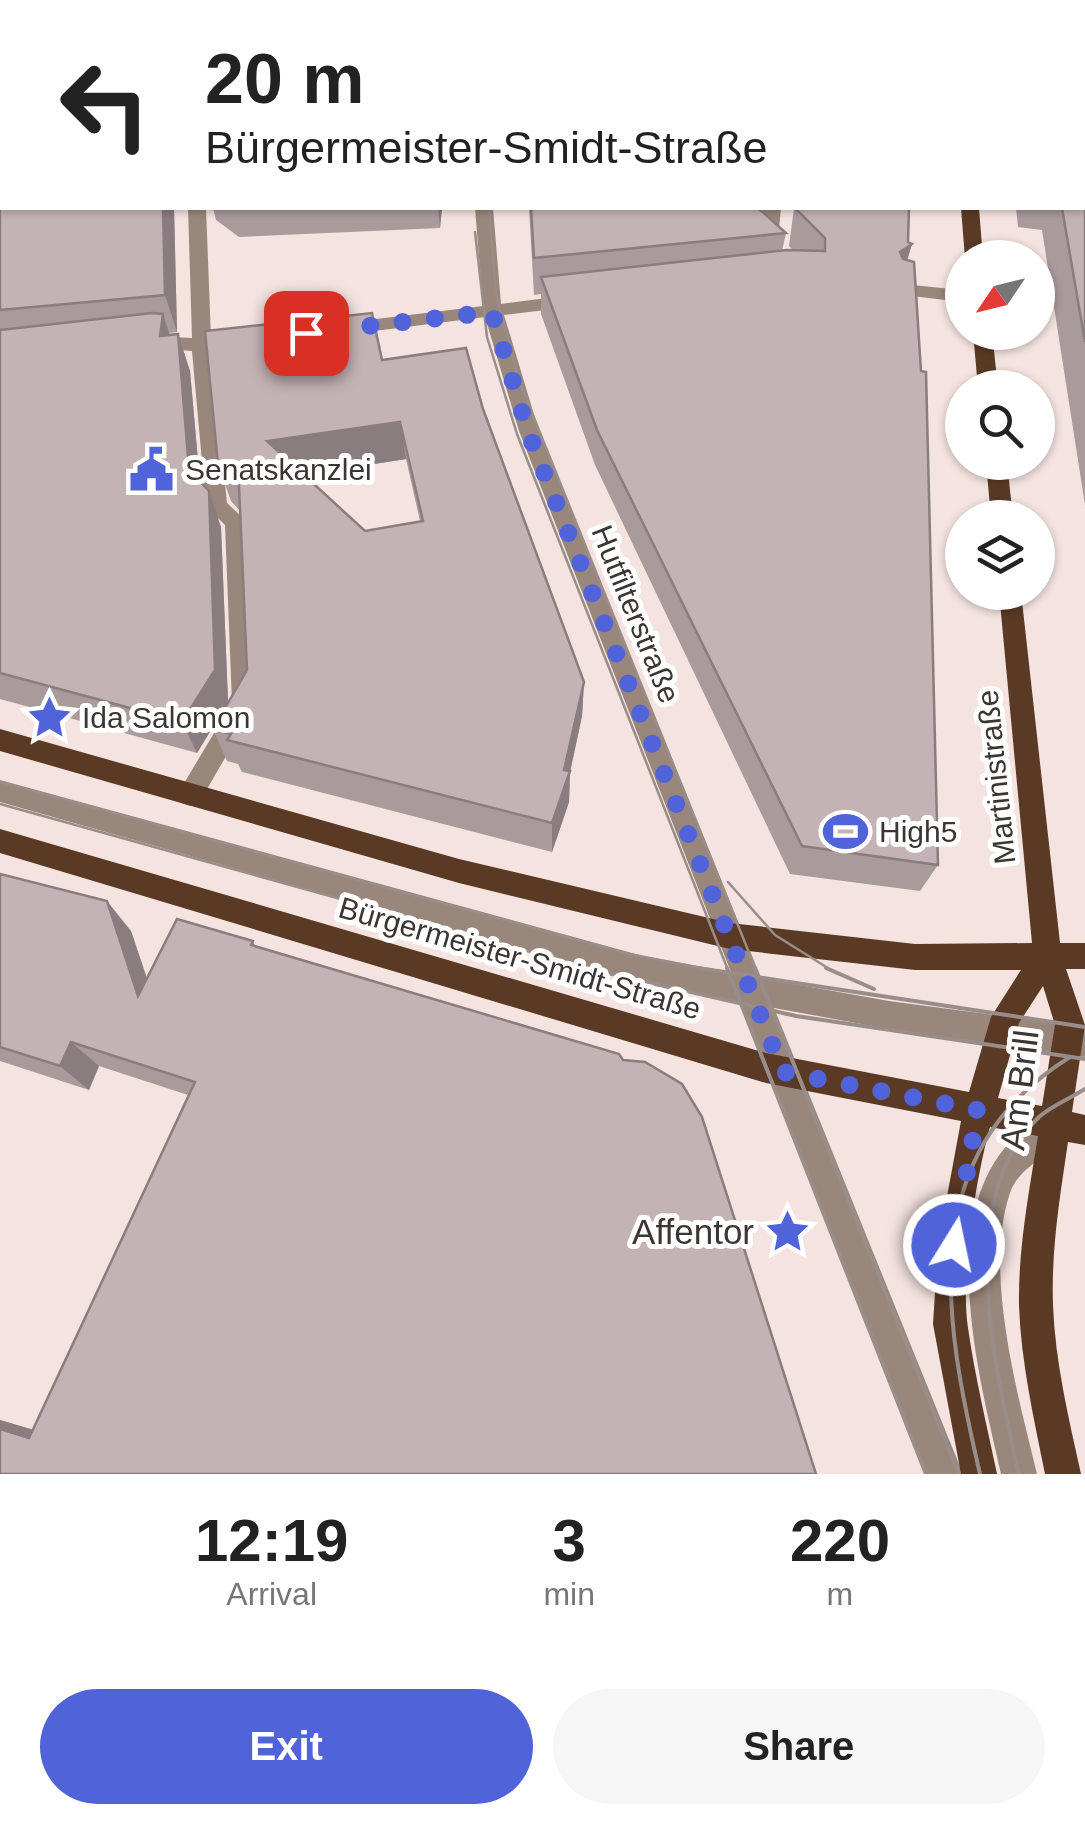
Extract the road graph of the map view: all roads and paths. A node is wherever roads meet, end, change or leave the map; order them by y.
1 (484, 210) edge
2 (772, 210) edge
3 (970, 210) edge
4 (197, 215) edge
5 (746, 218) edge
6 (973, 240) edge
7 (902, 290) edge
8 (945, 294) edge
9 (597, 298) edge
10 (492, 312) junction
11 (314, 332) edge
12 (258, 339) edge
13 (126, 344) edge
14 (201, 345) junction
15 (1012, 610) edge
16 (0, 740) edge
17 (0, 792) edge
18 (190, 795) junction
19 (0, 841) edge
20 (730, 936) junction
21 (1046, 955) junction
22 (1085, 956) edge
23 (752, 991) junction
24 (1003, 1030) junction
25 (1076, 1040) edge
26 (783, 1072) junction
27 (978, 1110) junction
28 (1070, 1129) edge
29 (945, 1474) edge
30 (979, 1474) edge
31 (1019, 1474) edge
32 (1063, 1474) edge

1 - 10 street, Hutfilterstraße
2 - 5 street
3 - 6 main road
4 - 14 street
7 - 8 street
9 - 10 street
10 - 11 street
10 - 20 street, Hutfilterstraße
12 - 14 street
13 - 14 street
14 - 18 street
15 - 21 main road, Martinistraße
16 - 18 main road
17 - 23 street
18 - 20 main road
19 - 26 main road, Bürgermeister-Smidt-Straße
20 - 21 main road
20 - 23 street, Hutfilterstraße
21 - 22 main road
21 - 24 main road, Am Brill
21 - 25 main road, Am Brill
23 - 24 street
23 - 26 street, Hutfilterstraße
24 - 25 street
24 - 27 main road, Am Brill
25 - 28 main road, Am Brill
26 - 27 main road, Bürgermeister-Smidt-Straße
26 - 29 street, Hutfilterstraße
27 - 28 main road, Bürgermeister-Smidt-Straße
27 - 30 main road, Am Brill
28 - 31 street
28 - 32 main road, Am Brill

